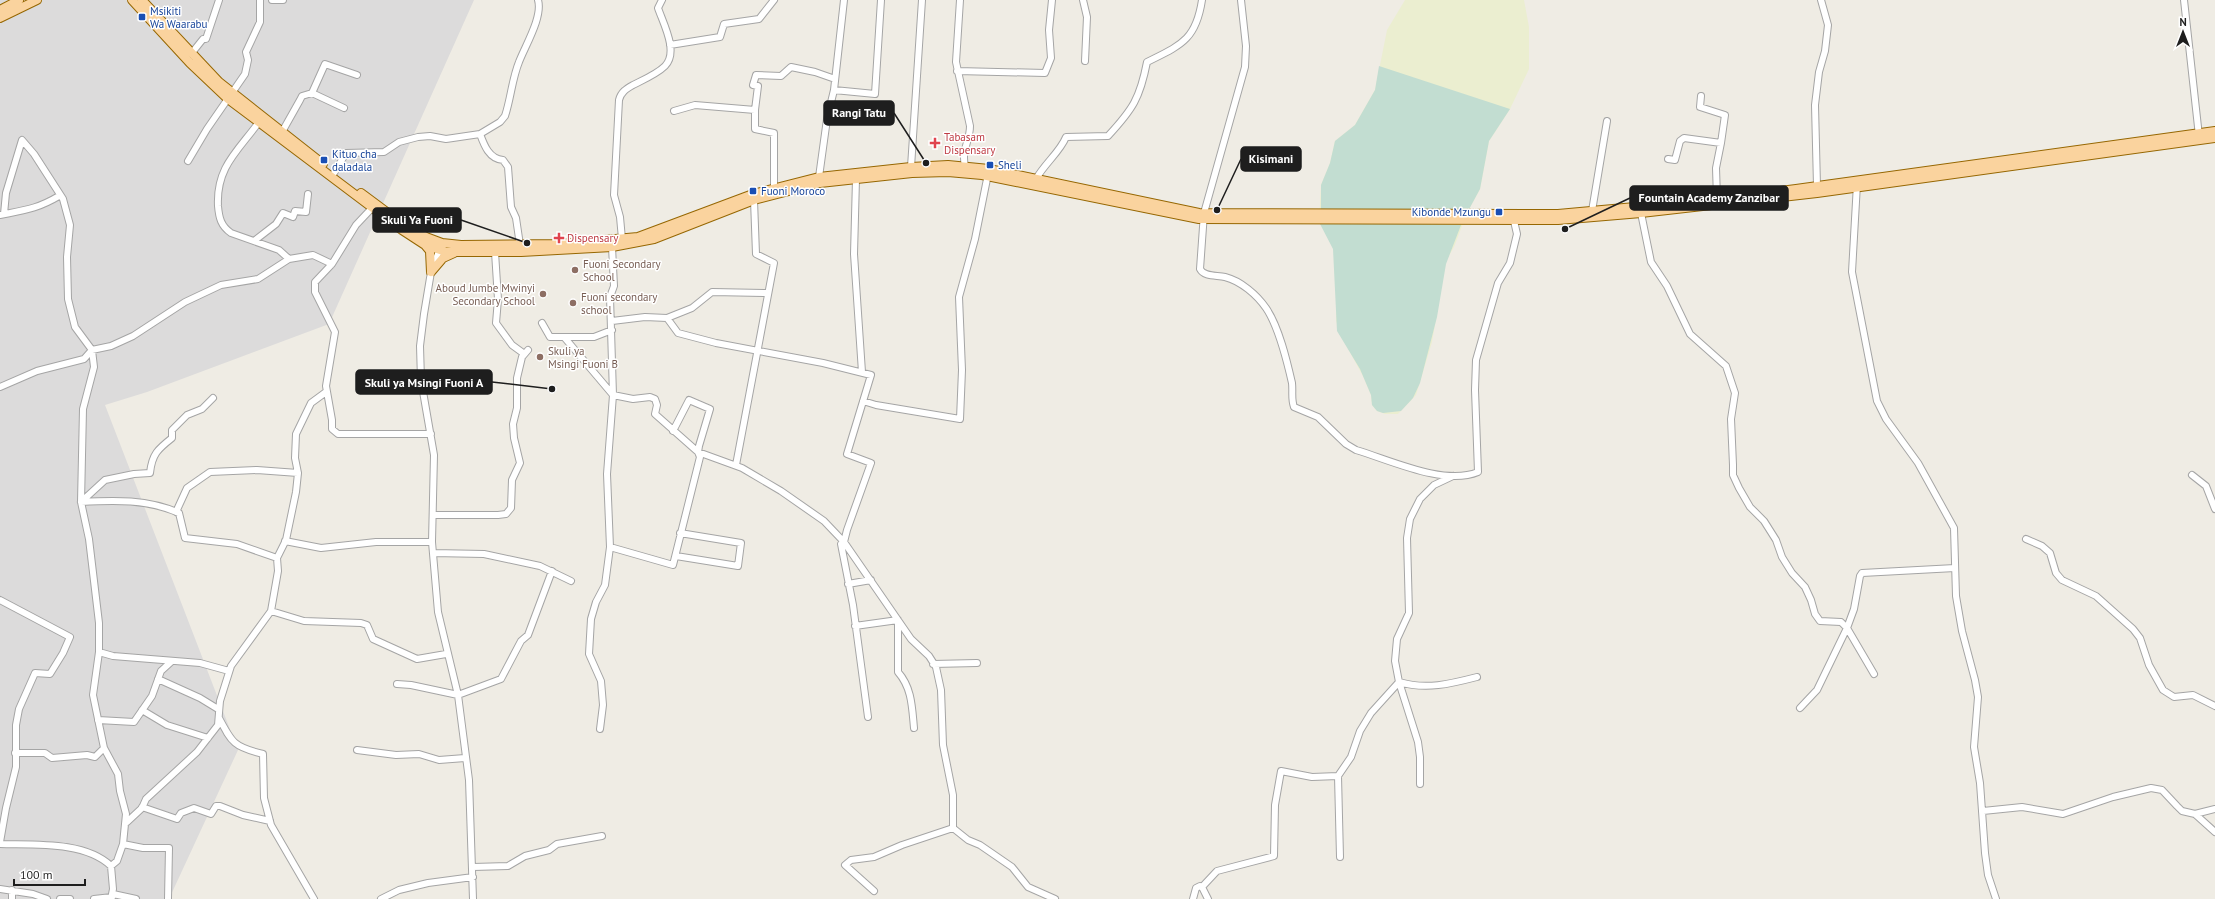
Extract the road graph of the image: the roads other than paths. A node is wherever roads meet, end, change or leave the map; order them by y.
1 (19, 0) edge
2 (37, 0) edge
3 (132, 0) edge
4 (142, 0) edge
5 (219, 0) edge
6 (260, 0) edge
7 (272, 0) edge
8 (283, 0) edge
9 (538, 0) edge
10 (662, 0) edge
11 (774, 0) edge
12 (844, 0) edge
13 (881, 0) edge
14 (922, 0) edge
15 (960, 0) edge
16 (1052, 0) edge
17 (1083, 0) edge
18 (1202, 0) edge
19 (1241, 0) edge
20 (1821, 0) edge
21 (2184, 0) edge
22 (0, 10) edge
23 (0, 18) edge
24 (670, 44) junction
25 (191, 54) junction
26 (1085, 61) dead end
27 (957, 71) junction
28 (357, 75) dead end
29 (835, 79) junction
30 (834, 90) junction
31 (312, 93) junction
32 (230, 96) junction
33 (1701, 96) dead end
34 (344, 108) dead end
35 (755, 110) junction
36 (674, 111) dead end
37 (1607, 121) dead end
38 (259, 122) junction
39 (2215, 131) edge
40 (282, 132) junction
41 (480, 134) junction
42 (2199, 137) junction
43 (2215, 138) edge
44 (1721, 143) junction
45 (1668, 159) dead end
46 (188, 160) dead end
47 (911, 166) junction
48 (965, 166) junction
49 (988, 172) junction
50 (334, 173) junction
51 (819, 177) junction
52 (856, 178) junction
53 (1036, 179) junction
54 (1857, 184) junction
55 (1817, 186) junction
56 (774, 188) junction
57 (308, 194) dead end
58 (60, 196) junction
59 (1717, 198) junction
60 (754, 200) junction
61 (372, 208) junction
62 (1592, 211) junction
63 (1641, 213) junction
64 (2, 214) edge
65 (1204, 216) junction
66 (1471, 218) junction
67 (1514, 221) junction
68 (622, 239) junction
69 (254, 241) junction
70 (425, 245) junction
71 (520, 245) junction
72 (441, 247) junction
73 (612, 247) junction
74 (461, 252) junction
75 (495, 252) junction
76 (290, 259) junction
77 (332, 264) junction
78 (431, 272) junction
79 (768, 293) junction
80 (667, 318) junction
81 (612, 321) junction
82 (542, 323) dead end
83 (612, 330) junction
84 (564, 337) junction
85 (758, 349) junction
86 (92, 350) junction
87 (862, 372) junction
88 (0, 387) edge
89 (326, 392) junction
90 (613, 395) junction
91 (213, 398) dead end
92 (863, 401) junction
93 (673, 431) junction
94 (431, 434) junction
95 (698, 452) junction
96 (736, 465) junction
97 (298, 473) junction
98 (2192, 475) dead end
99 (1453, 476) junction
100 (81, 502) junction
101 (2215, 509) edge
102 (176, 512) junction
103 (433, 515) junction
104 (680, 533) junction
105 (2026, 539) dead end
106 (285, 541) junction
107 (432, 542) junction
108 (844, 542) junction
109 (610, 547) junction
110 (433, 553) junction
111 (676, 556) junction
112 (277, 558) junction
113 (1954, 568) junction
114 (552, 571) junction
115 (871, 580) junction
116 (571, 581) dead end
117 (848, 584) junction
118 (0, 600) edge
119 (271, 611) junction
120 (898, 620) junction
121 (855, 626) junction
122 (1847, 628) junction
123 (99, 652) junction
124 (446, 654) junction
125 (172, 661) junction
126 (977, 663) dead end
127 (934, 664) junction
128 (229, 671) junction
129 (1874, 674) dead end
130 (1477, 676) dead end
131 (158, 679) junction
132 (1399, 682) junction
133 (397, 684) dead end
134 (458, 694) junction
135 (2215, 706) edge
136 (1800, 708) dead end
137 (218, 709) junction
138 (142, 710) junction
139 (868, 717) dead end
140 (219, 718) junction
141 (98, 720) junction
142 (914, 728) dead end
143 (600, 729) dead end
144 (208, 738) junction
145 (104, 748) junction
146 (357, 750) dead end
147 (16, 753) junction
148 (465, 758) junction
149 (1338, 776) junction
150 (1420, 784) dead end
151 (142, 807) junction
152 (2215, 809) edge
153 (1983, 811) junction
154 (2195, 814) junction
155 (270, 821) junction
156 (126, 822) junction
157 (953, 828) junction
158 (2215, 832) edge
159 (602, 836) dead end
160 (0, 843) edge
161 (123, 844) junction
162 (1340, 857) dead end
163 (111, 866) junction
164 (473, 867) junction
165 (473, 877) junction
166 (1202, 887) junction
167 (0, 889) edge
168 (12, 890) junction
169 (874, 891) dead end
170 (112, 897) edge
171 (12, 899) edge
172 (47, 899) edge
173 (60, 899) edge
174 (70, 899) edge
175 (94, 899) edge
176 (136, 899) edge
177 (168, 899) edge
178 (314, 899) edge
179 (382, 899) edge
180 (473, 899) edge
181 (1055, 899) edge
182 (1193, 899) edge
183 (1208, 899) edge
184 (1996, 899) edge

1 - 22 main road
2 - 23 main road
3 - 32 main road
4 - 25 main road
5 - 25 street
6 - 32 street
7 - 8 street
9 - 41 street
10 - 24 street
11 - 24 street
12 - 29 street
13 - 30 street
14 - 47 street
15 - 27 street
16 - 27 street
17 - 26 street
18 - 53 street
19 - 65 street
20 - 55 street
21 - 42 street
24 - 68 street
25 - 32 main road
27 - 48 street
28 - 31 street
29 - 30 street
29 - 35 street
30 - 51 street
31 - 34 street
31 - 40 street
32 - 38 main road
32 - 40 main road
32 - 46 street
33 - 44 street
35 - 36 street
35 - 56 street
37 - 62 street
38 - 61 main road
38 - 69 street
39 - 42 main road
40 - 50 main road
41 - 50 street
41 - 71 street
42 - 43 main road
42 - 54 main road
44 - 45 street
44 - 59 street
47 - 48 main road
47 - 51 main road
48 - 49 main road
49 - 52 main road
49 - 53 main road
49 - 65 main road
49 - 92 street
50 - 72 main road
51 - 56 main road
52 - 60 main road
52 - 87 street
53 - 65 main road
54 - 55 main road
54 - 63 main road
54 - 113 street
55 - 59 main road
56 - 68 main road
57 - 69 street
58 - 64 street
58 - 64 street
58 - 86 street
59 - 62 main road
60 - 73 main road
60 - 79 street
61 - 70 main road
61 - 77 street
62 - 66 main road
63 - 67 main road
63 - 122 street
65 - 66 main road
65 - 99 street
66 - 67 main road
67 - 99 street
68 - 71 main road
69 - 76 street
70 - 72 main road
70 - 78 main road
71 - 72 main road
72 - 74 main road
72 - 78 street
73 - 75 main road
73 - 81 street
74 - 75 main road
74 - 78 main road
75 - 103 street
76 - 77 street
76 - 86 street
77 - 89 street
78 - 94 street
79 - 80 street
79 - 85 street
80 - 81 street
80 - 85 street
81 - 83 street
82 - 84 street
83 - 84 street
83 - 90 street
84 - 90 street
85 - 87 street
85 - 96 street
86 - 88 street
86 - 100 street
87 - 92 street
89 - 94 street
89 - 97 street
90 - 93 street
90 - 109 street
91 - 100 street
92 - 108 street
93 - 95 street
93 - 95 street
94 - 103 street
95 - 96 street
95 - 104 street
96 - 108 street
97 - 102 street
97 - 106 street
98 - 101 street
99 - 132 street
100 - 102 street
100 - 123 street
102 - 112 street
103 - 107 street
104 - 111 street
104 - 111 street
105 - 135 street
106 - 107 street
106 - 112 street
107 - 110 street
108 - 115 street
108 - 117 street
109 - 111 street
109 - 143 street
110 - 114 street
110 - 124 street
112 - 119 street
113 - 122 street
113 - 153 street
114 - 116 street
114 - 134 street
115 - 117 street
115 - 120 street
117 - 121 street
118 - 147 street
119 - 124 street
119 - 128 street
120 - 121 street
120 - 127 street
120 - 142 street
121 - 139 street
122 - 129 street
122 - 136 street
123 - 125 street
123 - 141 street
124 - 134 street
125 - 128 street
125 - 131 street
126 - 127 street
127 - 157 street
128 - 137 street
130 - 132 street
131 - 137 street
131 - 138 street
132 - 149 street
132 - 150 street
133 - 134 street
134 - 148 street
137 - 140 street
138 - 141 street
138 - 144 street
140 - 144 street
140 - 155 street
141 - 145 street
144 - 151 street
145 - 147 street
145 - 156 street
146 - 148 street
147 - 160 street
148 - 164 street
149 - 162 street
149 - 166 street
151 - 155 street
151 - 156 street
152 - 154 street
153 - 154 street
153 - 184 street
154 - 158 street
155 - 178 street
156 - 161 street
157 - 169 street
157 - 181 street
159 - 164 street
160 - 163 street
161 - 163 street
161 - 177 street
163 - 170 street
164 - 165 street
165 - 179 street
165 - 180 street
166 - 182 street
166 - 183 street
167 - 168 street
168 - 171 street
168 - 172 street
170 - 175 street
170 - 176 street
173 - 174 street

